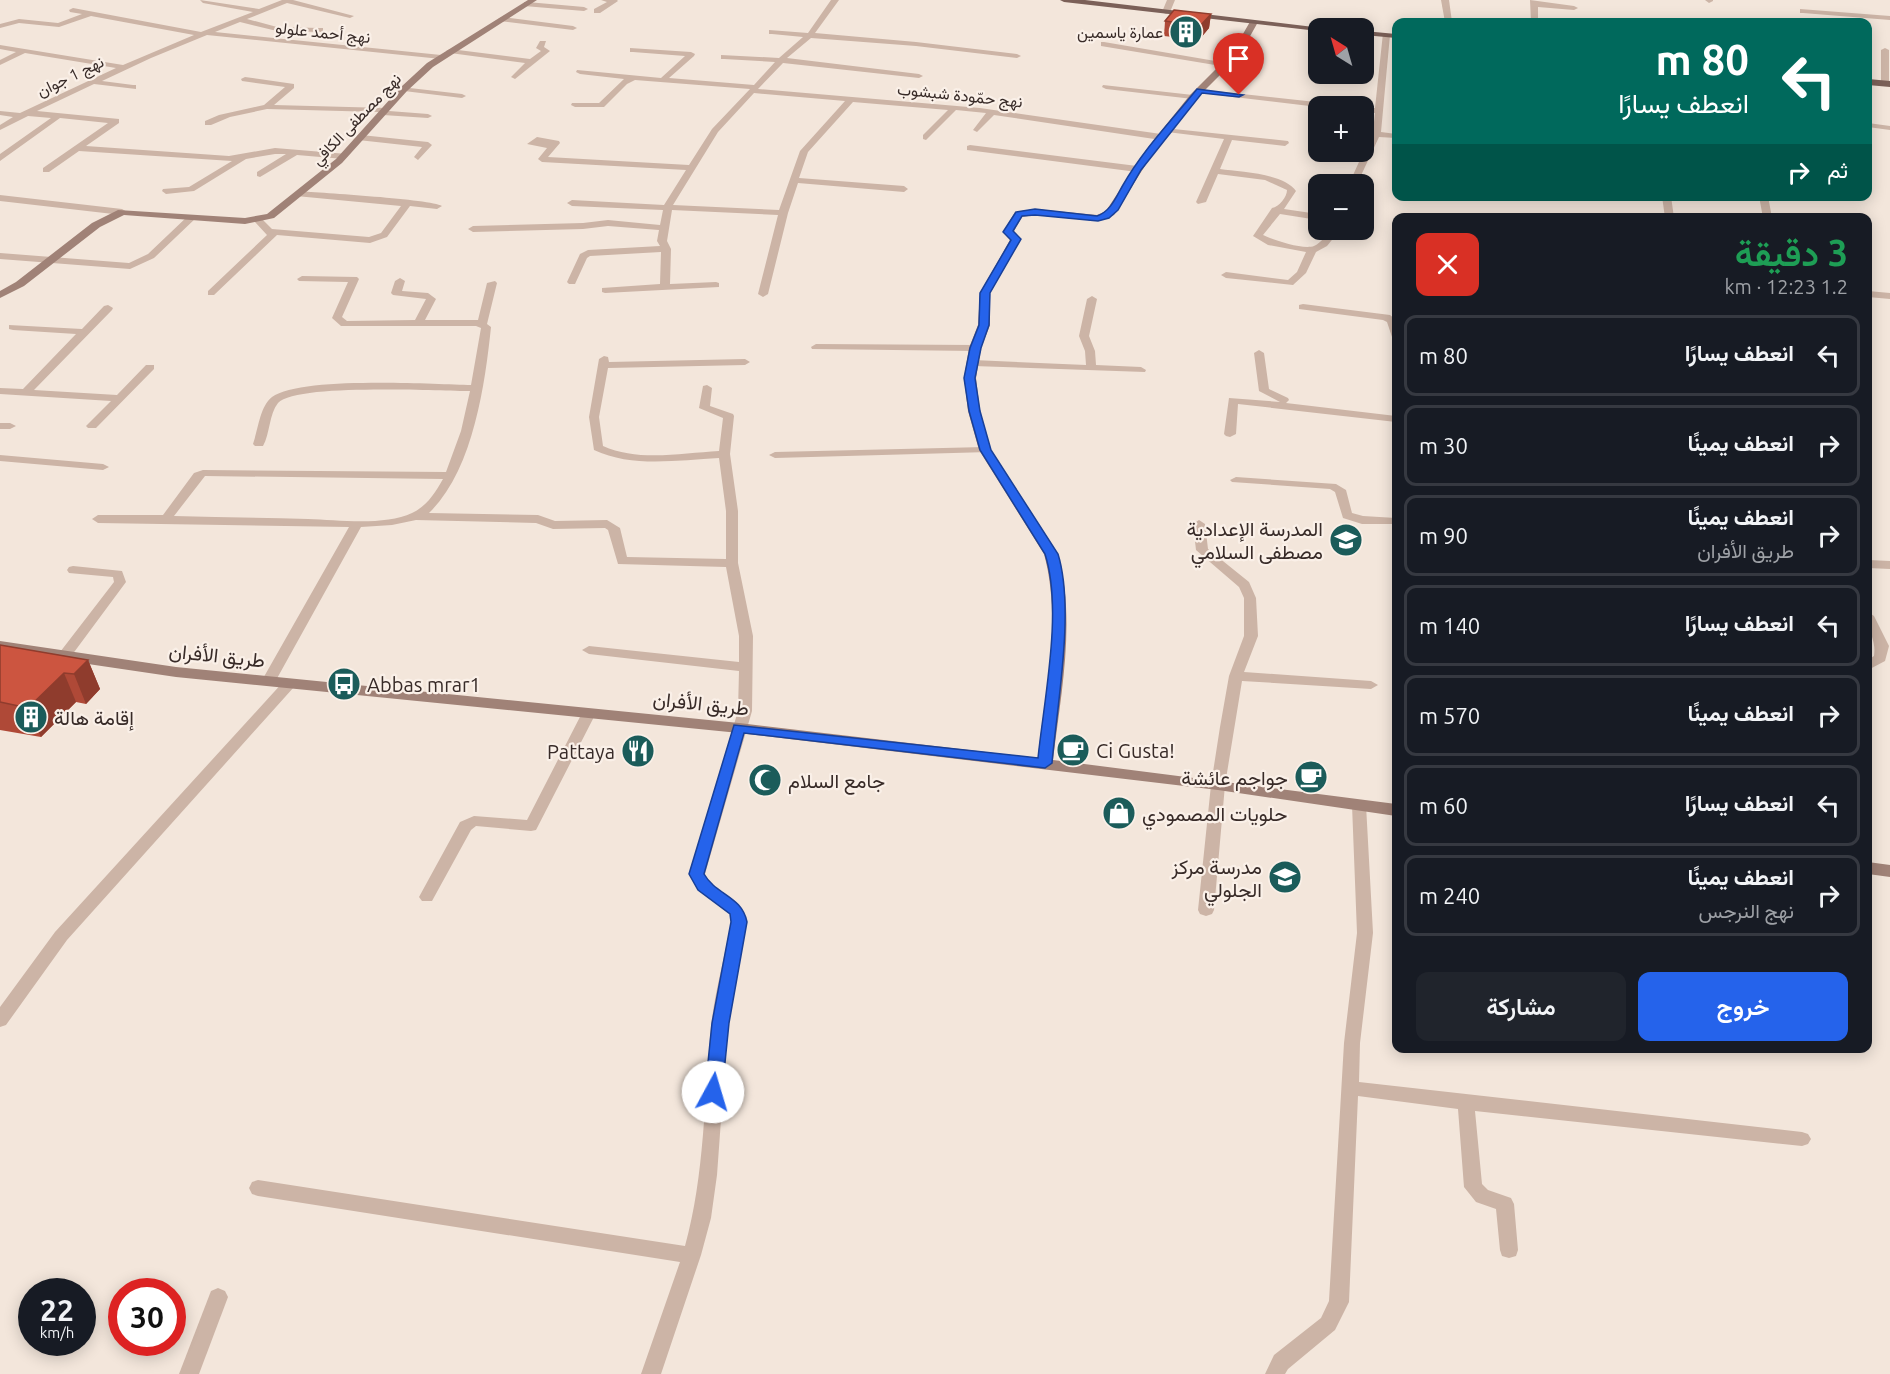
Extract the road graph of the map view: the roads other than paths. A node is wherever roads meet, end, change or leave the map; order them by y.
1 (605, 0) edge
2 (835, 0) edge
3 (1064, 0) edge
4 (1171, 0) edge
5 (1445, 0) edge
6 (287, 1) edge
7 (531, 1) edge
8 (1075, 1) edge
9 (203, 2) dead end
10 (1534, 2) edge
11 (1574, 8) dead end
12 (584, 9) dead end
13 (73, 10) dead end
14 (258, 10) junction
15 (597, 11) dead end
16 (1803, 11) dead end
17 (1166, 12) junction
18 (89, 14) junction
19 (350, 16) dead end
20 (1448, 18) edge
21 (1534, 18) edge
22 (1890, 18) edge
23 (238, 19) junction
24 (502, 20) junction
25 (1254, 22) junction
26 (0, 26) edge
27 (573, 28) dead end
28 (1308, 28) edge
29 (320, 30) dead end
30 (772, 32) dead end
31 (201, 33) junction
32 (810, 34) junction
33 (1374, 34) edge
34 (1386, 35) junction
35 (1392, 36) edge
36 (543, 43) dead end
37 (1104, 44) dead end
38 (0, 47) edge
39 (633, 50) dead end
40 (1884, 50) dead end
41 (24, 51) junction
42 (446, 54) junction
43 (1017, 56) dead end
44 (724, 57) dead end
45 (781, 60) junction
46 (531, 61) junction
47 (0, 63) edge
48 (1227, 65) junction
49 (123, 67) junction
50 (580, 72) dead end
51 (920, 76) dead end
52 (515, 77) dead end
53 (245, 78) dead end
54 (634, 78) junction
55 (665, 78) junction
56 (91, 81) junction
57 (1872, 82) edge
58 (1887, 84) edge
59 (133, 87) dead end
60 (1106, 87) dead end
61 (404, 89) junction
62 (755, 89) junction
63 (1196, 94) junction
64 (462, 96) dead end
65 (851, 99) junction
66 (1308, 104) edge
67 (575, 105) dead end
68 (267, 107) junction
69 (954, 108) junction
70 (1374, 111) edge
71 (1379, 111) junction
72 (384, 112) junction
73 (992, 112) junction
74 (0, 113) edge
75 (25, 115) junction
76 (58, 116) junction
77 (428, 116) dead end
78 (208, 123) dead end
79 (1872, 126) edge
80 (0, 128) edge
81 (1890, 128) edge
82 (977, 130) dead end
83 (1164, 134) junction
84 (1375, 134) junction
85 (1392, 136) edge
86 (926, 137) dead end
87 (361, 138) junction
88 (1228, 139) junction
89 (1285, 144) dead end
90 (553, 146) dead end
91 (79, 148) junction
92 (970, 148) dead end
93 (294, 153) junction
94 (248, 156) junction
95 (344, 156) junction
96 (418, 156) dead end
97 (0, 158) edge
98 (692, 168) junction
99 (1137, 169) junction
100 (46, 170) dead end
101 (1217, 171) junction
102 (260, 174) dead end
103 (1357, 174) edge
104 (795, 180) junction
105 (904, 189) dead end
106 (166, 191) dead end
107 (299, 194) junction
108 (0, 198) edge
109 (1201, 202) dead end
110 (572, 203) dead end
111 (408, 204) junction
112 (437, 206) dead end
113 (668, 206) junction
114 (1275, 210) junction
115 (122, 212) junction
116 (783, 213) junction
117 (1308, 215) edge
118 (192, 217) junction
119 (258, 220) junction
120 (663, 228) junction
121 (472, 229) dead end
122 (272, 232) junction
123 (1327, 240) edge
124 (666, 249) junction
125 (1312, 250) junction
126 (0, 256) edge
127 (52, 259) junction
128 (1226, 275) dead end
129 (302, 279) dead end
130 (400, 281) dead end
131 (572, 282) dead end
132 (492, 283) dead end
133 (716, 285) dead end
134 (664, 287) junction
135 (605, 290) dead end
136 (210, 293) dead end
137 (763, 294) dead end
138 (1872, 294) edge
139 (0, 295) edge
140 (1890, 296) edge
141 (1092, 299) dead end
142 (1303, 307) dead end
143 (108, 308) dead end
144 (1392, 321) edge
145 (419, 323) junction
146 (482, 324) junction
147 (13, 327) dead end
148 (86, 332) junction
149 (816, 347) dead end
150 (975, 348) junction
151 (1259, 353) dead end
152 (744, 362) dead end
153 (973, 363) junction
154 (150, 367) dead end
155 (1091, 367) junction
156 (1141, 370) dead end
157 (477, 388) junction
158 (707, 388) dead end
159 (0, 391) edge
160 (26, 392) junction
161 (120, 398) junction
162 (1392, 412) edge
163 (1392, 419) edge
164 (92, 426) dead end
165 (1230, 434) dead end
166 (260, 444) dead end
167 (985, 450) junction
168 (724, 454) junction
169 (776, 455) dead end
170 (0, 458) edge
171 (103, 467) dead end
172 (450, 476) junction
173 (1236, 480) dead end
174 (416, 516) junction
175 (98, 519) dead end
176 (166, 519) junction
177 (1392, 521) edge
178 (357, 524) junction
179 (1199, 524) dead end
180 (732, 563) junction
181 (1872, 564) edge
182 (1890, 565) edge
183 (73, 570) dead end
184 (1872, 625) edge
185 (0, 646) edge
186 (589, 650) dead end
187 (64, 656) junction
188 (1872, 663) edge
189 (745, 667) junction
190 (1236, 676) junction
191 (268, 682) junction
192 (289, 684) junction
193 (1371, 685) dead end
194 (589, 713) junction
195 (739, 728) junction
196 (1045, 763) junction
197 (1218, 785) junction
198 (1359, 805) junction
199 (1392, 809) edge
200 (1872, 869) edge
201 (1890, 871) edge
202 (427, 897) dead end
203 (1206, 910) dead end
204 (0, 1020) edge
205 (1350, 1088) junction
206 (1466, 1104) junction
207 (1802, 1139) dead end
208 (258, 1188) dead end
209 (1509, 1250) dead end
210 (692, 1256) junction
211 (218, 1297) dead end
212 (189, 1374) edge
213 (651, 1374) edge
214 (1275, 1374) edge

1 - 15 street
2 - 32 street
3 - 8 main road
4 - 17 street
5 - 20 street
6 - 14 street, نهج 1 جوان
6 - 19 street
7 - 12 street
7 - 24 street, نهج مصطفى الكافي
8 - 17 main road
9 - 14 street
10 - 11 street
10 - 21 street
13 - 18 street, نهج أحمد علولو
14 - 23 street, نهج 1 جوان
16 - 22 street
17 - 25 main road
18 - 26 street
18 - 31 street, نهج أحمد علولو
23 - 29 street
23 - 31 street, نهج 1 جوان
24 - 27 street
24 - 42 street, نهج مصطفى الكافي
25 - 28 main road
25 - 48 street
30 - 32 street
31 - 42 street, نهج أحمد علولو
31 - 49 street, نهج 1 جوان
32 - 43 street
32 - 45 street
33 - 34 main road
34 - 35 main road
34 - 71 street
36 - 46 street
37 - 48 street
38 - 41 street
39 - 55 street
40 - 58 street
41 - 47 street
41 - 49 street
42 - 46 street, نهج أحمد علولو
42 - 61 street, نهج مصطفى الكافي
44 - 45 street
45 - 51 street
45 - 62 street
46 - 52 street
48 - 63 street
49 - 56 street, نهج 1 جوان
50 - 54 street, نهج حمّودة شبشوب
53 - 68 street
54 - 55 street, نهج حمّودة شبشوب
54 - 67 street
55 - 62 street, نهج حمّودة شبشوب
56 - 59 street
56 - 75 street, نهج 1 جوان
57 - 58 main road
60 - 63 street
61 - 64 street
61 - 72 street, نهج مصطفى الكافي
62 - 65 street, نهج حمّودة شبشوب
62 - 98 street
63 - 66 street
63 - 83 street
65 - 69 street, نهج حمّودة شبشوب
65 - 104 street
68 - 72 street
68 - 78 street
69 - 73 street, نهج حمّودة شبشوب
69 - 86 street
70 - 71 street
71 - 84 street
72 - 77 street
72 - 87 street, نهج مصطفى الكافي
73 - 82 street
73 - 83 street, نهج حمّودة شبشوب
74 - 75 street
75 - 76 street, نهج 1 جوان
75 - 80 street
76 - 91 street, نهج 1 جوان
76 - 97 street
79 - 81 street
83 - 88 street, نهج حمّودة شبشوب
83 - 99 street
84 - 85 street
84 - 103 street
87 - 95 street, نهج مصطفى الكافي
87 - 96 street
88 - 89 street, نهج حمّودة شبشوب
88 - 101 street
90 - 98 street
91 - 94 street
91 - 100 street, نهج 1 جوان
92 - 99 street
93 - 94 street
93 - 95 street
93 - 102 street
94 - 106 street
95 - 107 street, نهج مصطفى الكافي
98 - 113 street
99 - 150 street
101 - 109 street
101 - 114 street
104 - 105 street
104 - 116 street
107 - 111 street
107 - 119 street, نهج مصطفى الكافي
108 - 115 street
110 - 113 street
111 - 112 street
111 - 122 street
113 - 116 street
113 - 120 street
114 - 117 street
114 - 125 street
115 - 118 street
115 - 127 street
116 - 137 street
118 - 119 street
118 - 127 street
119 - 122 street
120 - 121 street
120 - 124 street
122 - 136 street
123 - 125 street
124 - 131 street
124 - 134 street
125 - 128 street
126 - 127 street
127 - 139 street
129 - 145 street
130 - 145 street
132 - 146 street
133 - 134 street
134 - 135 street
138 - 140 street
141 - 155 street
142 - 144 street
143 - 148 street
145 - 146 street
146 - 157 street
147 - 148 street
148 - 160 street
149 - 150 street
150 - 153 street
151 - 162 street
152 - 168 street
153 - 155 street
153 - 167 street
154 - 161 street
155 - 156 street
157 - 166 street
157 - 172 street
158 - 168 street
159 - 160 street
160 - 161 street
161 - 164 street
163 - 165 street
167 - 169 street
167 - 196 street
168 - 180 street
170 - 171 street
172 - 174 street
172 - 176 street
173 - 177 street
174 - 178 street
174 - 180 street
175 - 176 street
176 - 178 street
178 - 191 street
179 - 190 street
180 - 189 street
181 - 182 street
183 - 187 street
184 - 188 street
185 - 187 street, طريق الأفران
186 - 189 street
187 - 191 street, طريق الأفران
189 - 195 street
190 - 193 street
190 - 197 street
191 - 192 street, طريق الأفران
192 - 194 street, طريق الأفران
192 - 204 street
194 - 195 street, طريق الأفران
194 - 202 street
195 - 196 street, طريق الأفران
195 - 210 street
196 - 197 street, طريق الأفران
197 - 198 street, طريق الأفران
197 - 203 street
198 - 199 street, طريق الأفران
198 - 205 street
200 - 201 street
205 - 206 street
205 - 214 street
206 - 207 street
206 - 209 street
208 - 210 street
210 - 213 street
211 - 212 street

